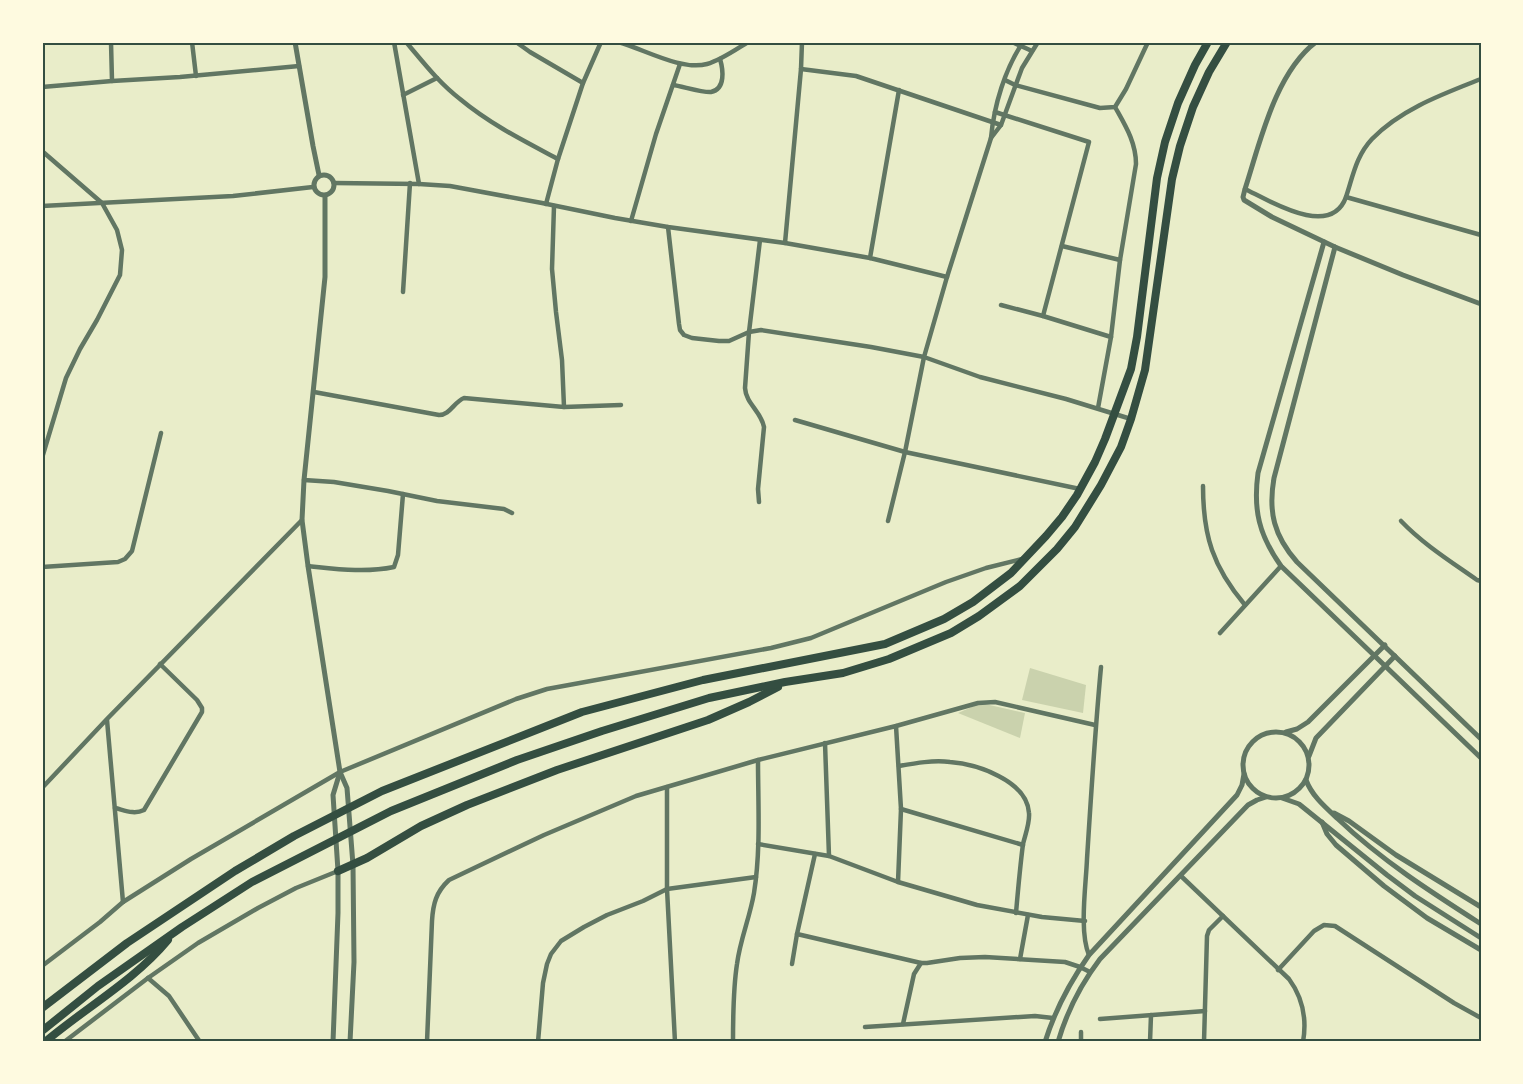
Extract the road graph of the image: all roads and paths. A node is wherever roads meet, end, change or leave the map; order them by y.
1 (111, 42) edge
2 (192, 42) edge
3 (295, 42) edge
4 (394, 42) edge
5 (406, 42) edge
6 (516, 42) edge
7 (601, 42) edge
8 (618, 42) edge
9 (748, 42) edge
10 (802, 42) edge
11 (1012, 42) edge
12 (1038, 42) edge
13 (1148, 42) edge
14 (1208, 42) edge
15 (1227, 42) edge
16 (1316, 42) edge
17 (1022, 44) edge
18 (1032, 51) junction
19 (720, 59) junction
20 (680, 64) junction
21 (299, 66) junction
22 (801, 69) junction
23 (196, 76) junction
24 (437, 78) junction
25 (1481, 79) edge
26 (1005, 80) junction
27 (112, 81) junction
28 (583, 83) junction
29 (673, 85) junction
30 (1015, 85) junction
31 (42, 87) edge
32 (899, 90) junction
33 (404, 94) junction
34 (1115, 107) junction
35 (995, 112) junction
36 (1005, 115) junction
37 (993, 123) junction
38 (1001, 126) junction
39 (992, 138) junction
40 (42, 151) edge
41 (558, 159) junction
42 (320, 175) junction
43 (334, 183) junction
44 (410, 183) junction
45 (419, 183) junction
46 (313, 187) junction
47 (1245, 189) junction
48 (325, 196) junction
49 (1346, 197) junction
50 (102, 203) junction
51 (546, 204) junction
52 (42, 206) edge
53 (554, 206) junction
54 (631, 221) junction
55 (668, 227) junction
56 (1481, 235) edge
57 (760, 240) junction
58 (1324, 242) junction
59 (785, 243) junction
60 (1062, 246) junction
61 (1335, 247) junction
62 (870, 258) junction
63 (1120, 260) junction
64 (947, 277) junction
65 (403, 292) dead end
66 (1481, 304) edge
67 (1001, 305) dead end
68 (1043, 316) junction
69 (748, 332) junction
70 (1111, 337) junction
71 (924, 357) junction
72 (314, 392) junction
73 (621, 405) dead end
74 (564, 407) junction
75 (1098, 408) junction
76 (1115, 413) junction
77 (1131, 419) junction
78 (795, 420) dead end
79 (161, 433) dead end
80 (904, 452) junction
81 (42, 458) edge
82 (304, 480) junction
83 (1203, 486) dead end
84 (1080, 489) junction
85 (403, 494) junction
86 (759, 502) dead end
87 (513, 513) dead end
88 (302, 520) junction
89 (888, 521) dead end
90 (1401, 521) dead end
91 (1026, 558) junction
92 (308, 566) junction
93 (1281, 566) junction
94 (42, 567) edge
95 (1481, 581) edge
96 (1245, 605) junction
97 (1220, 633) dead end
98 (1385, 645) junction
99 (1375, 655) junction
100 (1395, 656) junction
101 (160, 664) junction
102 (1385, 666) junction
103 (1101, 667) dead end
104 (786, 682) junction
105 (107, 719) junction
106 (1095, 725) junction
107 (896, 726) junction
108 (1284, 733) junction
109 (1481, 739) edge
110 (825, 743) junction
111 (1308, 758) junction
112 (1481, 758) edge
113 (758, 760) junction
114 (899, 766) junction
115 (340, 772) junction
116 (1244, 774) junction
117 (1306, 780) junction
118 (667, 787) junction
119 (42, 788) edge
120 (1266, 797) junction
121 (1282, 798) junction
122 (115, 808) junction
123 (901, 809) junction
124 (1330, 812) junction
125 (1322, 821) junction
126 (758, 844) junction
127 (1023, 844) junction
128 (815, 854) junction
129 (829, 856) junction
130 (353, 865) junction
131 (338, 871) junction
132 (1181, 876) junction
133 (756, 877) junction
134 (898, 882) junction
135 (667, 888) junction
136 (123, 902) junction
137 (1481, 907) edge
138 (1016, 913) junction
139 (1028, 915) junction
140 (1223, 916) junction
141 (1084, 921) junction
142 (1481, 924) edge
143 (175, 932) junction
144 (797, 934) junction
145 (1481, 938) edge
146 (1481, 950) edge
147 (1089, 955) junction
148 (1020, 959) junction
149 (921, 963) junction
150 (792, 964) dead end
151 (42, 966) edge
152 (1080, 967) junction
153 (1278, 970) junction
154 (1090, 972) junction
155 (148, 978) junction
156 (44, 1006) edge
157 (1204, 1011) junction
158 (1151, 1015) junction
159 (1053, 1018) junction
160 (1481, 1018) edge
161 (1100, 1019) dead end
162 (903, 1024) junction
163 (865, 1027) dead end
164 (42, 1031) edge
165 (1081, 1032) dead end
166 (45, 1042) edge
167 (64, 1042) edge
168 (200, 1042) edge
169 (333, 1042) edge
170 (350, 1042) edge
171 (427, 1042) edge
172 (538, 1042) edge
173 (675, 1042) edge
174 (733, 1042) edge
175 (1045, 1042) edge
176 (1058, 1042) edge
177 (1081, 1042) edge
178 (1150, 1042) edge
179 (1204, 1042) edge
180 (1303, 1042) edge

1 - 27 street
2 - 23 street
3 - 21 street
4 - 33 street
5 - 24 street
6 - 28 street
7 - 28 street
8 - 20 street
9 - 19 street
10 - 22 street
11 - 17 street
12 - 18 street
13 - 34 street
14 - 76 highway
15 - 77 highway
16 - 47 street
17 - 18 street
17 - 26 street
18 - 30 street
19 - 20 street
19 - 29 street
20 - 29 street
21 - 23 street
21 - 42 street
22 - 32 street
22 - 59 street
23 - 27 street
24 - 33 street
24 - 41 street
25 - 49 street
26 - 30 street
26 - 35 street
27 - 31 street
28 - 41 street
29 - 54 street
30 - 34 street
30 - 36 street
32 - 37 street
32 - 62 street
33 - 45 street
34 - 63 street
35 - 36 street
35 - 37 street
36 - 38 street
36 - 60 street
37 - 38 street
37 - 39 street
38 - 39 street
39 - 64 street
40 - 50 street
41 - 51 street
42 - 43 street
42 - 46 street
43 - 44 street
43 - 48 street
44 - 45 street
44 - 65 street
45 - 51 street
46 - 48 street
46 - 50 street
47 - 49 street
47 - 58 street
48 - 72 street
49 - 56 street
50 - 52 street
50 - 81 street
51 - 53 street
53 - 54 street
53 - 74 street
54 - 55 street
55 - 57 street
55 - 69 street
57 - 59 street
57 - 69 street
58 - 61 street
58 - 93 street
59 - 62 street
60 - 63 street
60 - 68 street
61 - 66 street
61 - 98 street
62 - 64 street
63 - 70 street
64 - 71 street
67 - 68 street
68 - 70 street
69 - 71 street
69 - 86 street
70 - 75 street
71 - 75 street
71 - 80 street
72 - 74 street
72 - 82 street
73 - 74 street
75 - 76 street
76 - 77 street
76 - 84 highway
77 - 104 highway
78 - 80 street
79 - 94 street
80 - 84 street
80 - 89 street
82 - 85 street
82 - 88 street
83 - 96 street
84 - 91 highway
85 - 87 street
85 - 92 street
88 - 92 street
88 - 101 street
90 - 95 street
91 - 115 street
91 - 156 highway
92 - 115 street
93 - 96 street
93 - 99 street
96 - 97 street
98 - 99 street
98 - 100 street
99 - 102 street
99 - 108 street
100 - 102 street
100 - 109 street
101 - 105 street
101 - 122 street
102 - 111 street
102 - 112 street
103 - 106 street
104 - 130 highway
104 - 143 highway
105 - 119 street
105 - 122 street
106 - 107 street
106 - 141 street
107 - 110 street
107 - 114 street
108 - 111 street
108 - 116 street
110 - 113 street
110 - 129 street
111 - 117 street
113 - 118 street
113 - 126 street
114 - 123 street
114 - 127 street
115 - 130 street
115 - 131 street
115 - 136 street
116 - 120 street
116 - 147 street
117 - 121 street
117 - 124 street
118 - 135 street
118 - 171 street
120 - 121 street
120 - 132 street
121 - 125 street
122 - 136 street
123 - 127 street
123 - 134 street
124 - 137 street
124 - 142 street
125 - 145 street
125 - 146 street
126 - 128 street
126 - 133 street
127 - 138 street
128 - 129 street
128 - 144 street
129 - 134 street
130 - 131 highway
130 - 170 street
131 - 155 street
131 - 169 street
132 - 140 street
132 - 154 street
133 - 135 street
133 - 174 street
134 - 138 street
135 - 172 street
135 - 173 street
136 - 151 street
138 - 139 street
139 - 141 street
139 - 148 street
140 - 153 street
140 - 157 street
141 - 147 street
143 - 164 highway
143 - 166 highway
144 - 149 street
144 - 150 street
147 - 152 street
148 - 149 street
148 - 152 street
149 - 162 street
152 - 154 street
152 - 159 street
153 - 160 street
153 - 180 street
154 - 176 street
155 - 167 street
155 - 168 street
157 - 158 street
157 - 179 street
158 - 161 street
158 - 178 street
159 - 162 street
159 - 175 street
162 - 163 street
165 - 177 street

